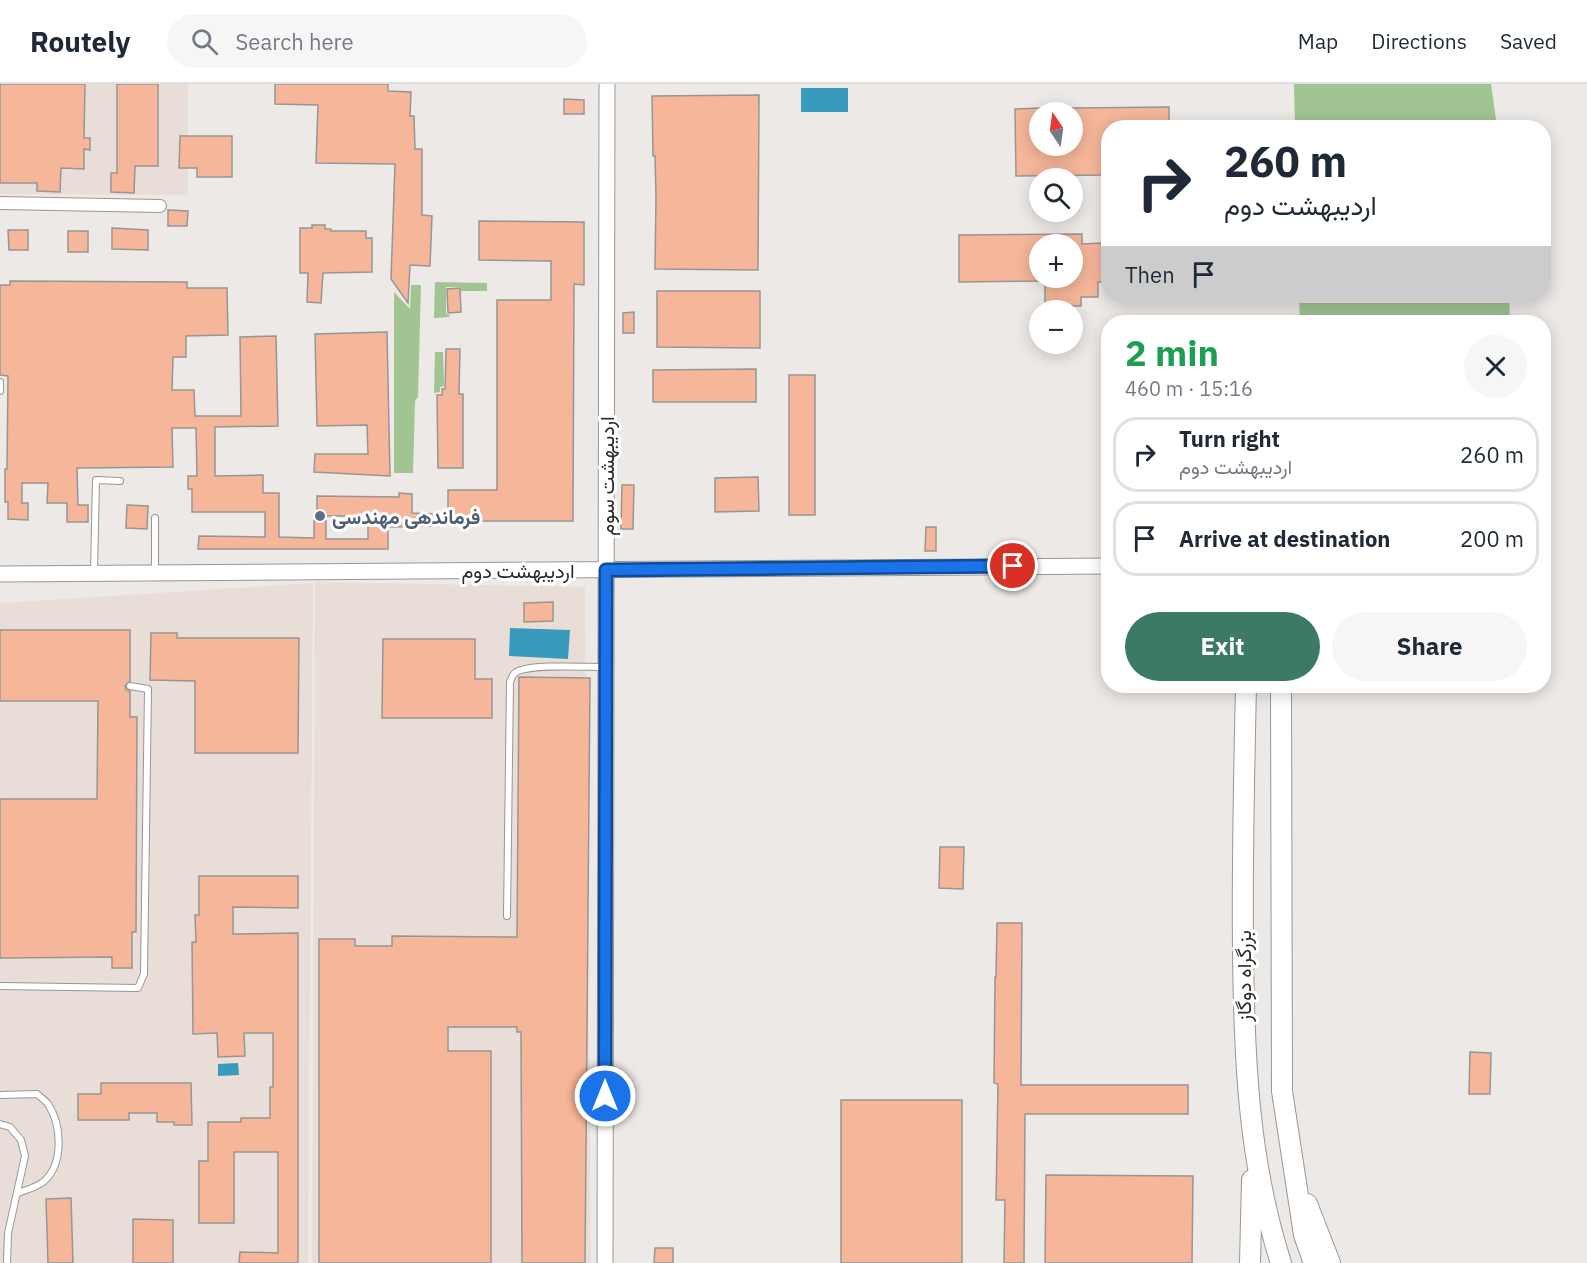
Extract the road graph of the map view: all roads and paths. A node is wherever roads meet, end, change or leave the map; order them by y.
1 (607, 84) edge
2 (0, 203) edge
3 (160, 206) dead end
4 (0, 382) edge
5 (0, 391) edge
6 (120, 482) dead end
7 (155, 518) dead end
8 (1101, 566) edge
9 (606, 570) junction
10 (94, 573) junction
11 (155, 573) junction
12 (0, 574) edge
13 (606, 667) junction
14 (130, 686) dead end
15 (1246, 693) edge
16 (1281, 693) edge
17 (507, 916) dead end
18 (0, 986) edge
19 (0, 1095) edge
20 (0, 1124) edge
21 (1252, 1138) junction
22 (1292, 1166) junction
23 (18, 1193) junction
24 (0, 1232) edge
25 (8, 1233) junction
26 (7, 1263) edge
27 (604, 1263) edge
28 (1250, 1263) edge
29 (1281, 1263) edge
30 (1314, 1263) edge
31 (1330, 1263) edge

1 - 9 street, اردیبهشت سوم
2 - 3 street
4 - 5 lane
6 - 10 lane
7 - 11 lane
8 - 9 street, اردیبهشت دوم
9 - 11 street, اردیبهشت دوم
9 - 13 street, اردیبهشت سوم
10 - 11 street, اردیبهشت دوم
10 - 12 street, اردیبهشت دوم
13 - 17 lane
13 - 27 street, اردیبهشت سوم
14 - 18 lane
15 - 21 highway, بزرگراه دوگاز
16 - 22 highway, بزرگراه دوگاز
19 - 23 lane
20 - 23 lane
21 - 28 highway
21 - 29 highway, بزرگراه دوگاز
22 - 30 highway, بزرگراه دوگاز
22 - 31 highway
23 - 25 lane
24 - 25 lane
25 - 26 lane

